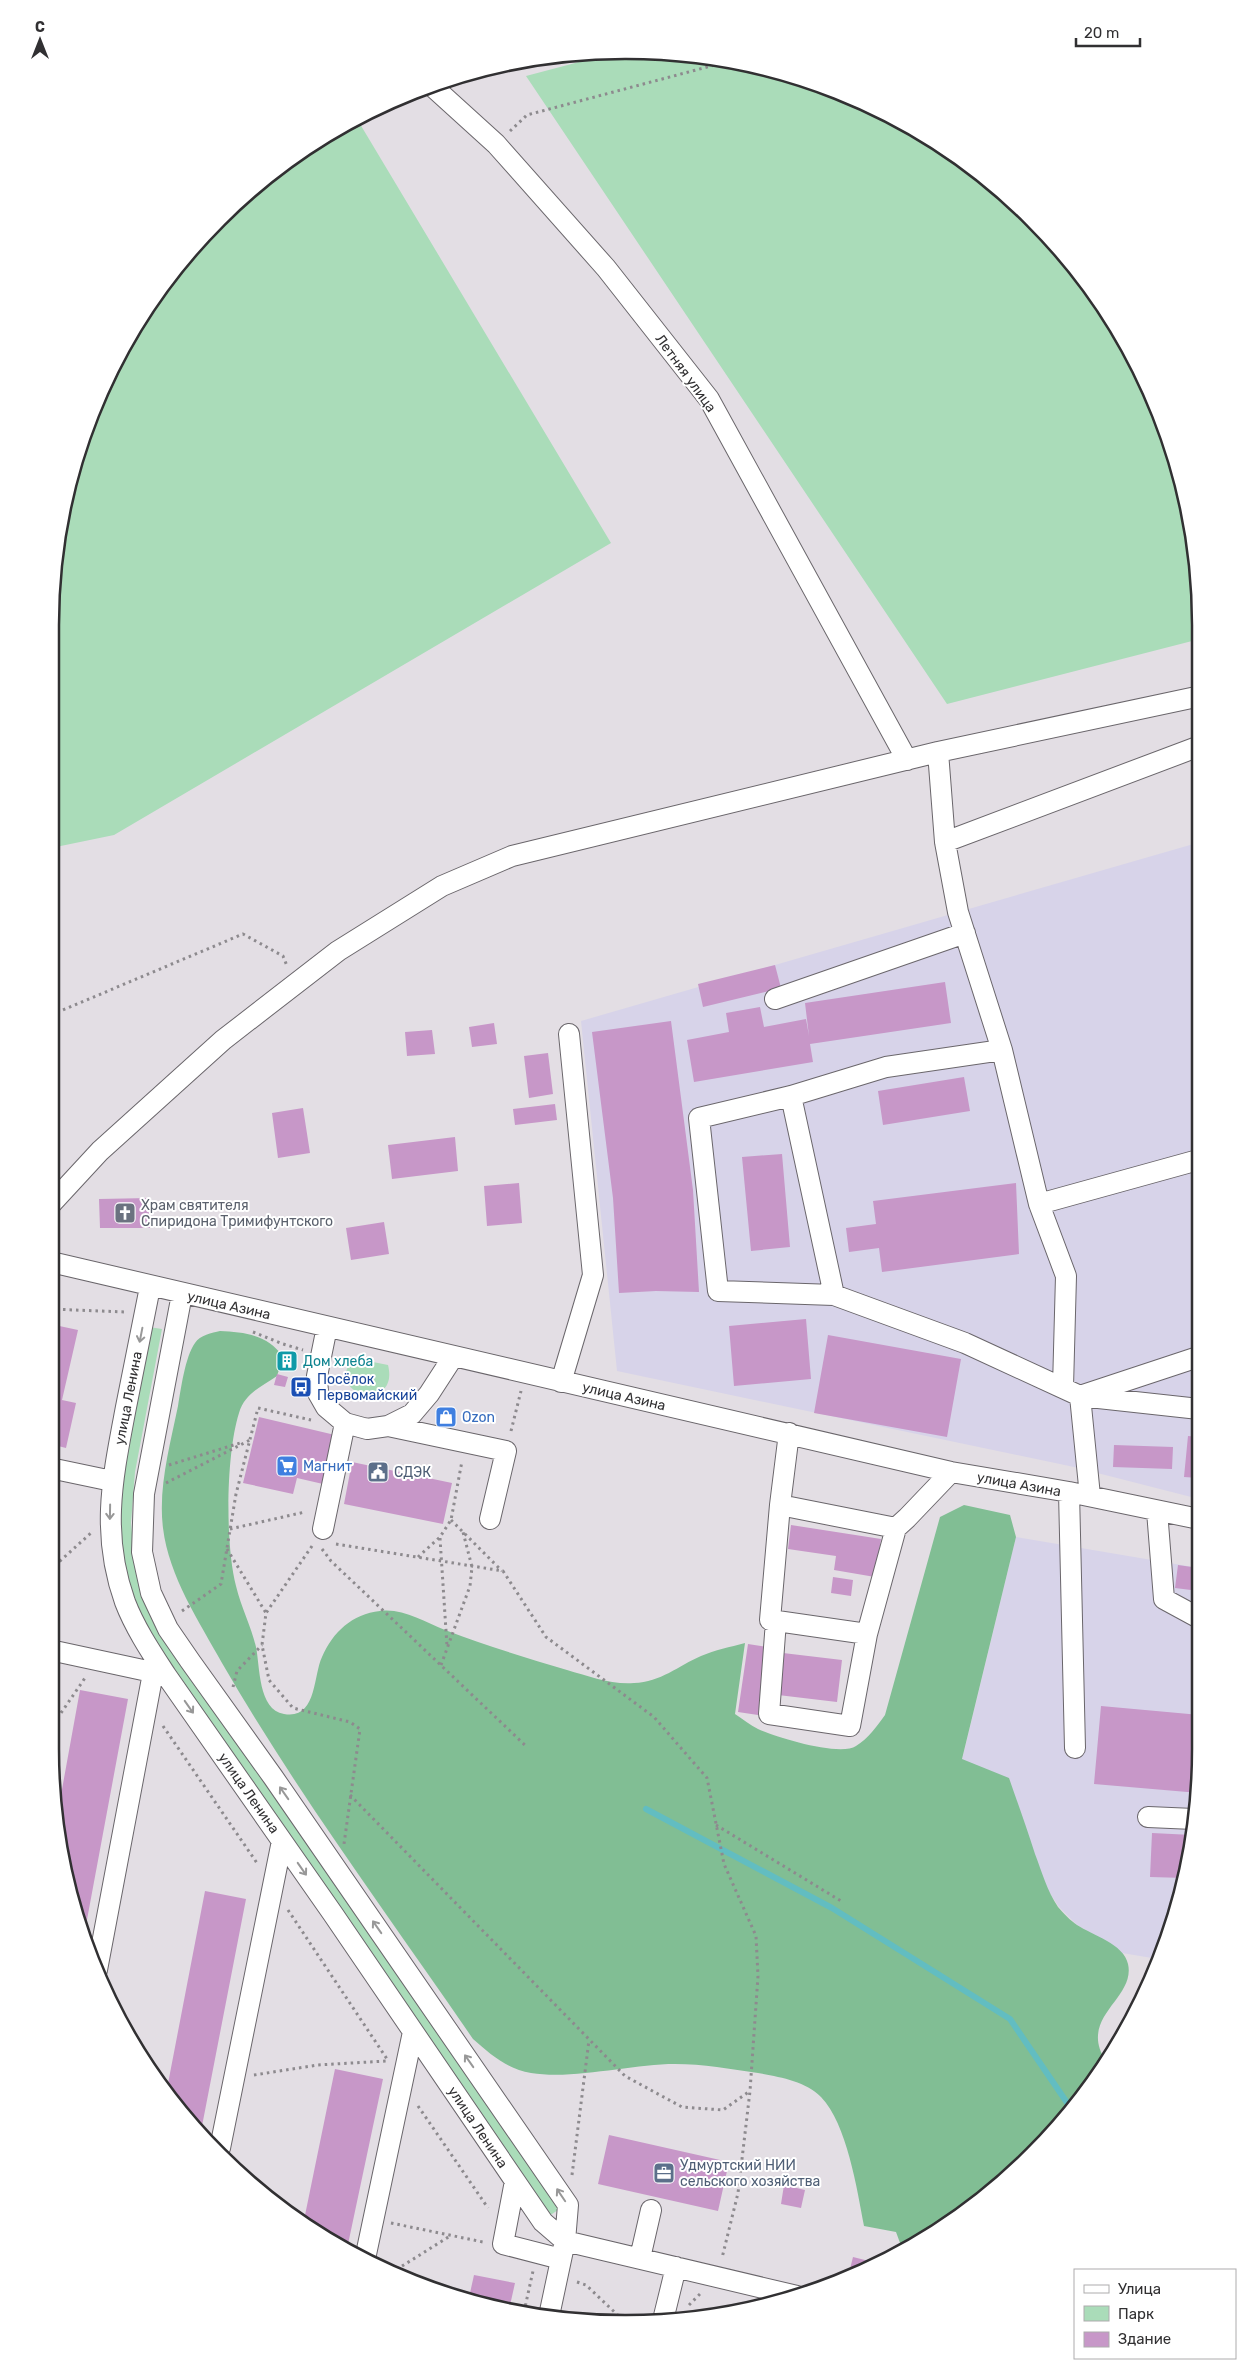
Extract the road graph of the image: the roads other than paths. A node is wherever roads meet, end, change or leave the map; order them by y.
1 (438, 91) edge
2 (1192, 698) edge
3 (1192, 749) edge
4 (938, 752) junction
5 (907, 760) junction
6 (945, 842) junction
7 (965, 933) junction
8 (775, 1000) dead end
9 (569, 1034) dead end
10 (1002, 1050) junction
11 (791, 1096) junction
12 (1192, 1162) edge
13 (59, 1195) edge
14 (1039, 1204) junction
15 (59, 1264) edge
16 (150, 1287) junction
17 (182, 1294) junction
18 (834, 1295) junction
19 (327, 1328) junction
20 (454, 1357) junction
21 (1192, 1359) edge
22 (561, 1382) junction
23 (1071, 1391) junction
24 (1192, 1407) edge
25 (345, 1426) junction
26 (388, 1426) junction
27 (789, 1433) junction
28 (59, 1470) edge
29 (951, 1472) junction
30 (112, 1481) junction
31 (1069, 1492) junction
32 (1090, 1496) junction
33 (780, 1505) junction
34 (1157, 1511) junction
35 (1192, 1518) edge
36 (490, 1519) dead end
37 (896, 1528) junction
38 (325, 1537) road end
39 (1192, 1614) edge
40 (776, 1621) junction
41 (867, 1634) junction
42 (59, 1652) edge
43 (160, 1674) junction
44 (1075, 1748) dead end
45 (1148, 1817) dead end
46 (1187, 1819) edge
47 (282, 1841) junction
48 (95, 1946) edge
49 (413, 2032) junction
50 (221, 2145) edge
51 (515, 2181) junction
52 (651, 2210) dead end
53 (367, 2253) edge
54 (640, 2258) junction
55 (561, 2259) junction
56 (676, 2267) junction
57 (783, 2293) edge
58 (550, 2310) edge
59 (664, 2314) edge

1 - 5 street, Летняя улица
2 - 4 street
3 - 6 street
4 - 5 street
4 - 6 street
5 - 13 street
6 - 7 street
7 - 8 street
7 - 10 street
9 - 22 street
10 - 11 street
10 - 14 street
11 - 18 street
11 - 18 street
12 - 14 street
14 - 23 street
15 - 16 street, улица Азина
16 - 17 street, улица Азина
16 -> 30 street, улица Ленина
17 - 19 street, улица Азина
55 -> 17 street, улица Ленина
18 - 23 street
19 - 20 street, улица Азина
19 - 25 street
20 - 22 street, улица Азина
20 - 26 street
21 - 23 street
22 - 27 street, улица Азина
23 - 24 street
23 - 32 street
25 - 26 street
25 - 38 street
26 - 36 street
27 - 29 street, улица Азина
27 - 33 street
28 - 30 street
29 - 31 street, улица Азина
29 - 37 street
30 -> 43 street, улица Ленина
31 - 32 street, улица Азина
31 - 44 street
32 - 34 street, улица Азина
33 - 37 street
33 - 40 street
34 - 35 street, улица Азина
34 - 39 street
37 - 41 street
40 - 41 street
40 - 41 street
42 - 43 street
43 -> 47 street, улица Ленина
43 - 48 street
45 - 46 street
47 -> 49 street, улица Ленина
47 - 50 street
49 - 51 street, улица Ленина
49 - 53 street
51 - 55 street, улица Ленина
51 - 55 street
52 - 54 street
54 - 55 street
54 - 56 street
55 - 58 street
56 - 57 street
56 - 59 street

